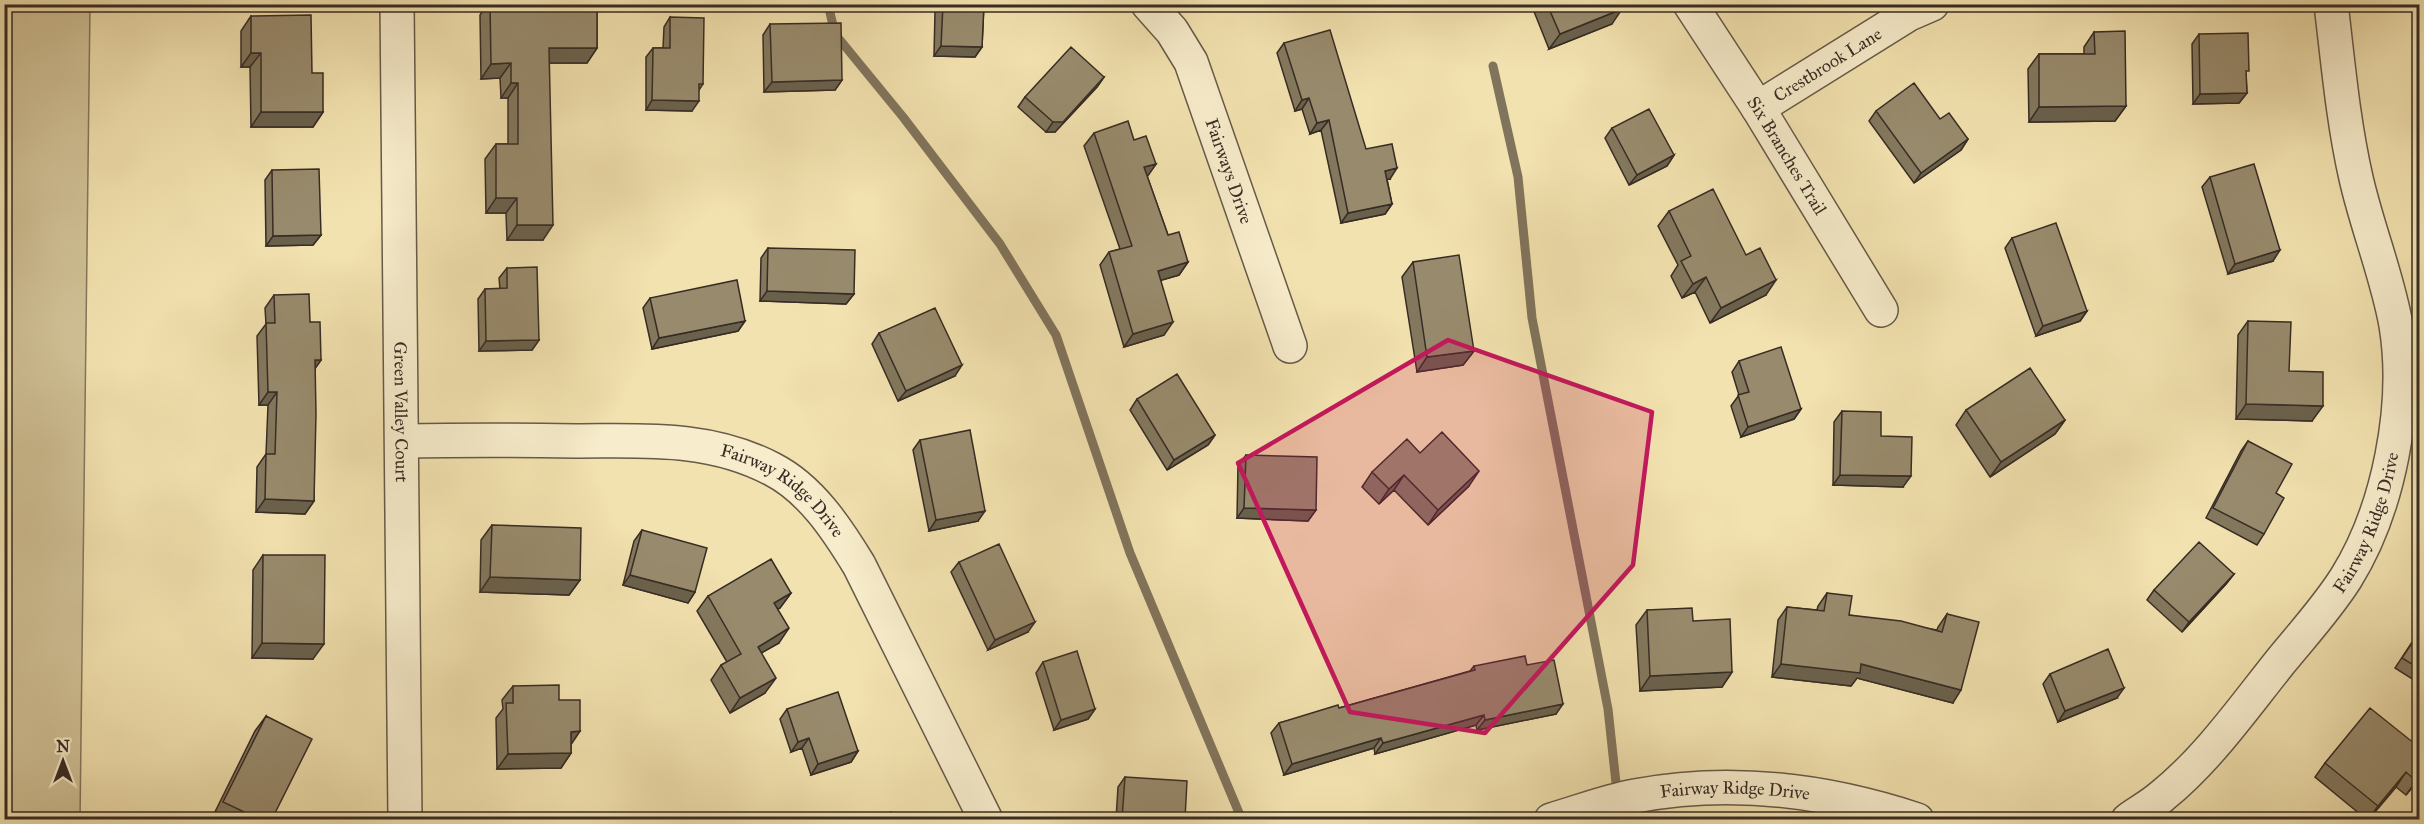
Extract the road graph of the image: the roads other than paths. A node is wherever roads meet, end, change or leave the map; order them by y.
1 (397, 4) edge
2 (1148, 4) edge
3 (1690, 4) edge
4 (1932, 4) edge
5 (2331, 4) edge
6 (1758, 108) junction
7 (1881, 310) dead end
8 (1290, 346) dead end
9 (403, 441) junction
10 (405, 819) edge
11 (986, 819) edge
12 (1551, 819) edge
13 (1917, 819) edge
14 (2128, 819) edge

1 - 9 street, Green Valley Court
2 - 8 street, Fairways Drive
3 - 6 street, Six Branches Trail
4 - 6 street, Crestbrook Lane
5 - 14 street, Fairway Ridge Drive
6 - 7 street, Six Branches Trail
9 - 10 street, Green Valley Court
9 - 11 street, Fairway Ridge Drive
12 - 13 street, Fairway Ridge Drive

